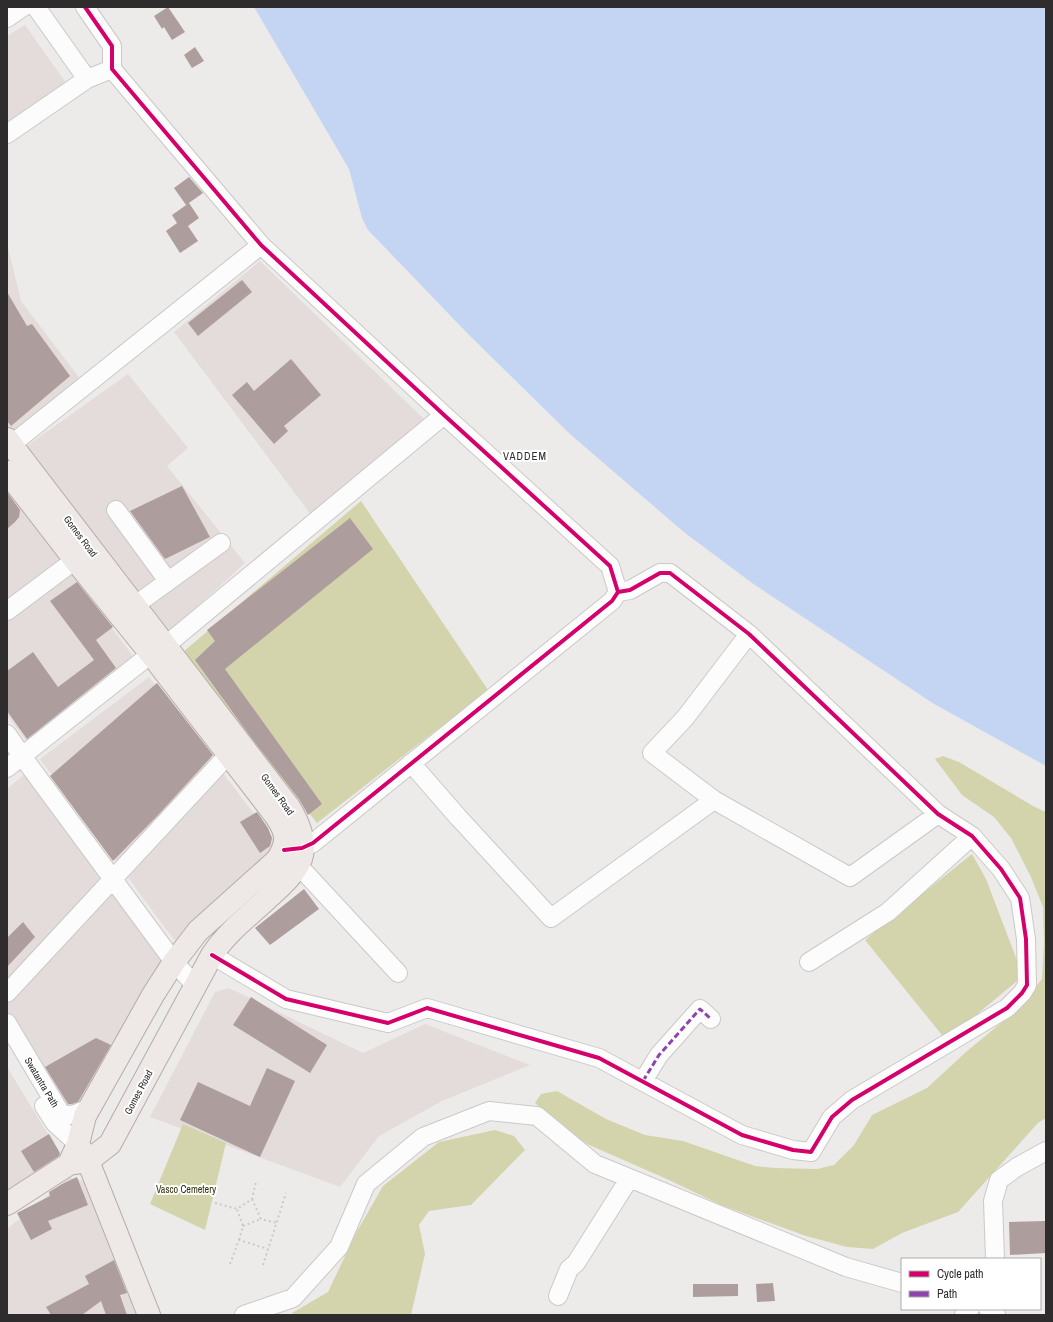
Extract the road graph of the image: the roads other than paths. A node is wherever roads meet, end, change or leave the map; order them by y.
1 (23, 7) edge
2 (36, 7) edge
3 (85, 7) edge
4 (7, 18) edge
5 (112, 69) junction
6 (87, 79) junction
7 (7, 134) edge
8 (261, 245) junction
9 (444, 415) junction
10 (8, 444) edge
11 (7, 472) edge
12 (116, 510) dead end
13 (221, 543) dead end
14 (75, 560) junction
15 (168, 581) junction
16 (618, 592) junction
17 (134, 606) junction
18 (7, 610) edge
19 (749, 634) junction
20 (158, 650) junction
21 (7, 734) edge
22 (228, 755) junction
23 (22, 756) junction
24 (411, 764) junction
25 (7, 768) edge
26 (714, 800) junction
27 (938, 814) junction
28 (972, 836) junction
29 (291, 854) junction
30 (113, 878) junction
31 (212, 955) junction
32 (174, 962) junction
33 (809, 962) dead end
34 (398, 973) dead end
35 (194, 985) junction
36 (7, 993) edge
37 (711, 1019) dead end
38 (7, 1024) edge
39 (7, 1044) edge
40 (643, 1081) junction
41 (90, 1107) junction
42 (1046, 1151) edge
43 (78, 1156) junction
44 (629, 1179) junction
45 (7, 1204) edge
46 (996, 1258) edge
47 (901, 1283) edge
48 (558, 1296) dead end
49 (149, 1315) edge
50 (244, 1315) edge

1 - 4 street
2 - 6 street
3 - 5 street
5 - 6 street
5 - 8 street
6 - 7 street
8 - 9 street
8 - 10 street
9 - 16 street
9 - 20 street
10 - 17 main road, Gomes Road
11 - 14 main road, Gomes Road
12 - 15 street
13 - 15 street
14 - 18 street
14 - 20 main road, Gomes Road
15 - 17 street
16 - 19 street
16 - 24 street
17 - 20 main road, Gomes Road
19 - 26 street
19 - 27 street
20 - 22 main road, Gomes Road
20 - 23 street
20 - 29 main road, Gomes Road
21 - 23 street
22 - 29 main road, Gomes Road
22 - 30 street
23 - 25 street
23 - 30 street
24 - 26 street
24 - 29 street
26 - 27 street
27 - 28 street
28 - 33 street
28 - 40 street
29 - 31 main road, Gomes Road
29 - 32 main road
29 - 34 street
30 - 32 street
30 - 36 street
31 - 35 main road, Gomes Road
31 - 40 street
32 - 35 street
32 - 41 main road
35 - 43 main road, Gomes Road
37 - 40 street
38 - 41 street, Swatantra Path
39 - 43 street, Swatantra Path
41 - 43 main road
42 - 46 street
43 - 45 main road, Gomes Road
43 - 49 main road
44 - 47 street
44 - 48 street
44 - 50 street

